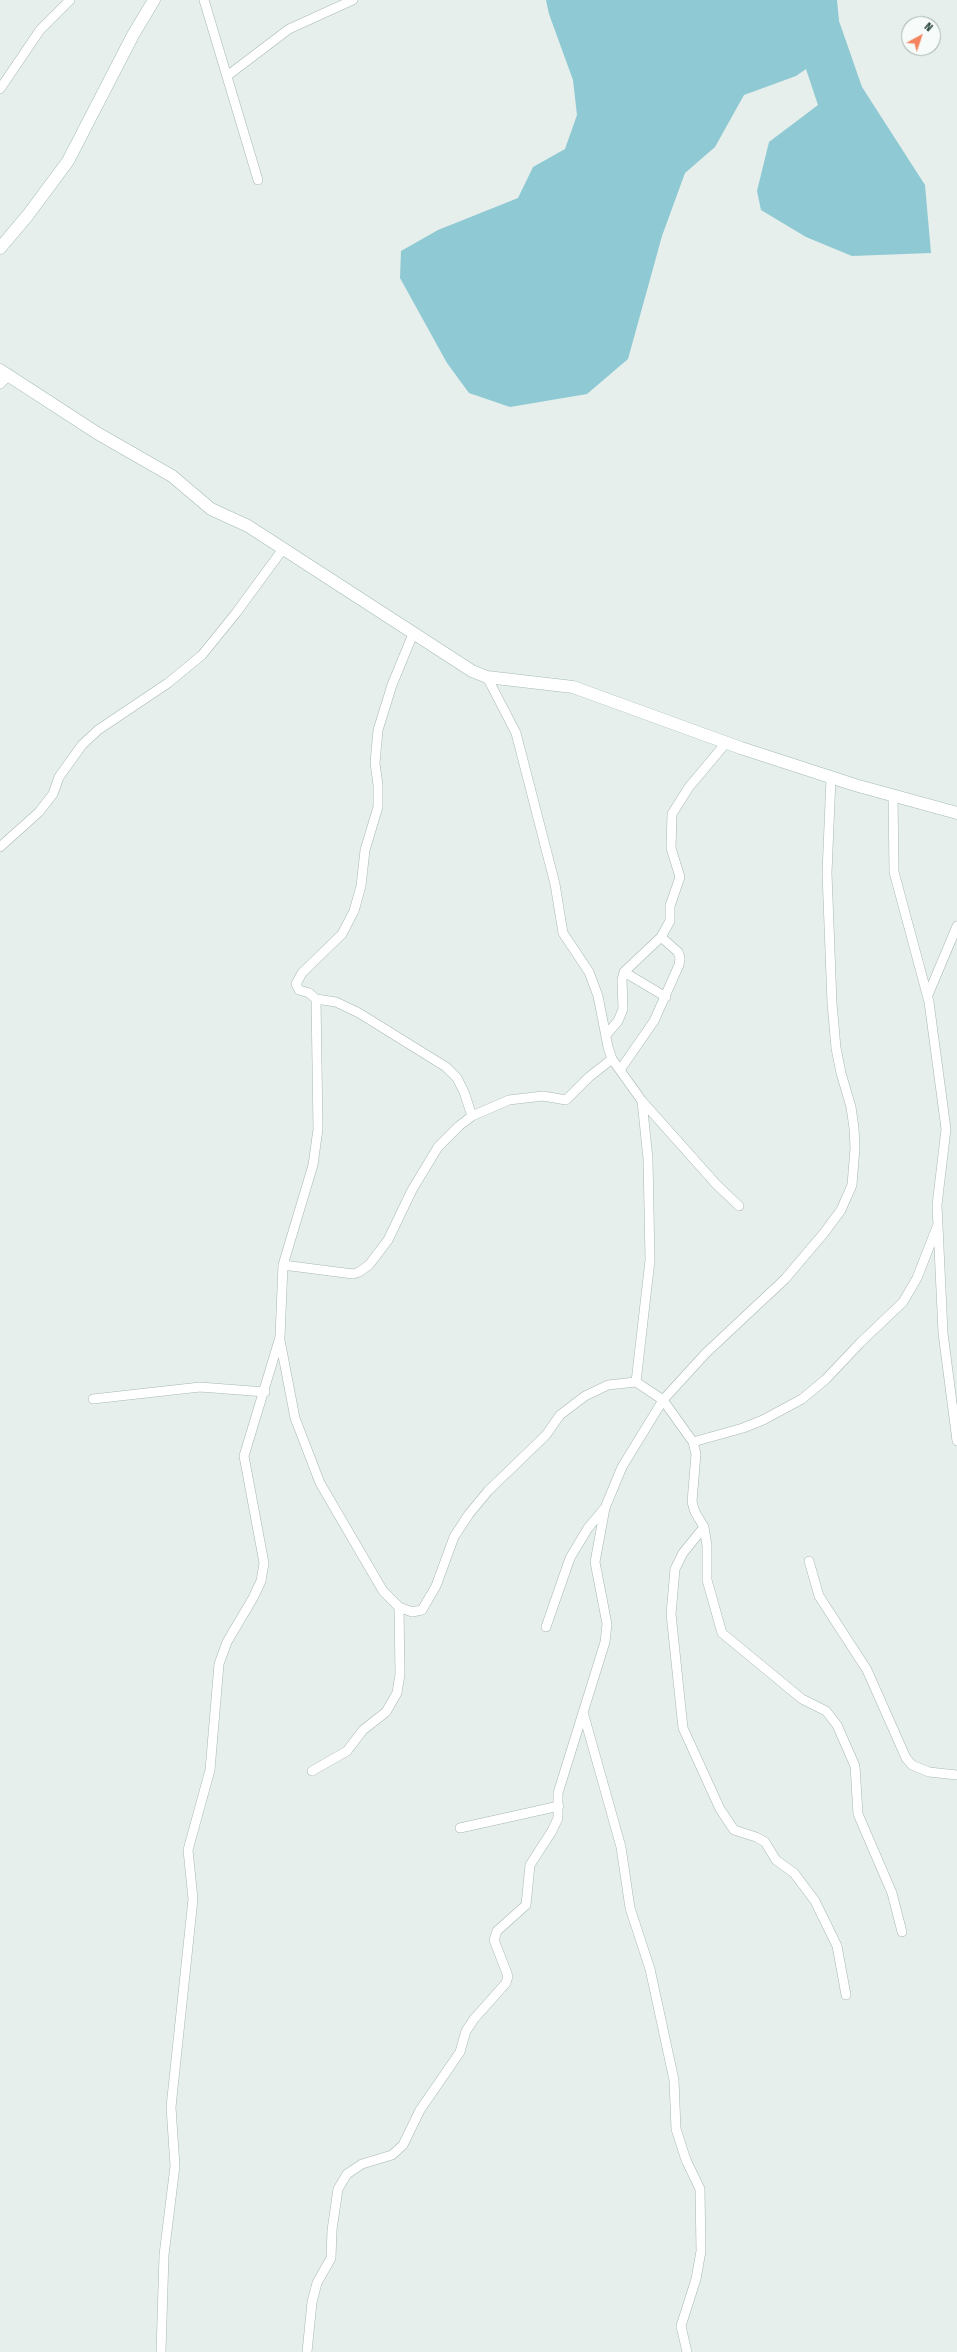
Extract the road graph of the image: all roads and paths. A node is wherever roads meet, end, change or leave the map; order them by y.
1 (70, 0) edge
2 (154, 0) edge
3 (204, 0) edge
4 (353, 0) edge
5 (227, 76) junction
6 (0, 89) edge
7 (258, 180) dead end
8 (0, 248) edge
9 (3, 377) edge
10 (283, 549) junction
11 (413, 634) junction
12 (487, 677) junction
13 (726, 743) junction
14 (831, 778) junction
15 (893, 796) junction
16 (957, 813) edge
17 (0, 847) edge
18 (957, 926) edge
19 (661, 938) junction
20 (624, 972) junction
21 (928, 995) junction
22 (666, 997) junction
23 (316, 999) junction
24 (606, 1036) junction
25 (612, 1059) junction
26 (620, 1070) junction
27 (642, 1101) junction
28 (472, 1116) junction
29 (739, 1206) dead end
30 (938, 1224) junction
31 (283, 1265) junction
32 (280, 1337) junction
33 (636, 1382) junction
34 (265, 1392) junction
35 (94, 1399) dead end
36 (664, 1400) junction
37 (957, 1441) edge
38 (693, 1442) junction
39 (605, 1508) junction
40 (704, 1527) junction
41 (809, 1561) dead end
42 (399, 1607) junction
43 (546, 1627) dead end
44 (583, 1711) junction
45 (312, 1771) dead end
46 (957, 1775) edge
47 (559, 1806) junction
48 (460, 1828) dead end
49 (902, 1932) dead end
50 (846, 1995) dead end
51 (161, 2352) edge
52 (307, 2352) edge
53 (687, 2352) edge

1 - 6 street
2 - 8 street
3 - 5 street
4 - 5 street
5 - 7 street
9 - 10 street
10 - 11 street
10 - 17 street
11 - 12 street
11 - 23 street
12 - 13 street
12 - 24 street
13 - 14 street
13 - 19 street
14 - 15 street
14 - 36 street
15 - 16 street
15 - 21 street
18 - 21 street
19 - 20 street
19 - 22 street
20 - 22 street
20 - 24 street
21 - 30 street
22 - 26 street
23 - 28 street
23 - 31 street
24 - 25 street
25 - 26 street
25 - 28 street
26 - 27 street
27 - 29 street
27 - 33 street
28 - 31 street
30 - 37 street
30 - 38 street
31 - 32 street
32 - 34 street
32 - 42 street
33 - 36 street
33 - 42 street
34 - 35 street
34 - 51 street
36 - 38 street
36 - 39 street
38 - 40 street
39 - 43 street
39 - 44 street
40 - 49 street
40 - 50 street
41 - 46 street
42 - 45 street
44 - 47 street
44 - 53 street
47 - 48 street
47 - 52 street

